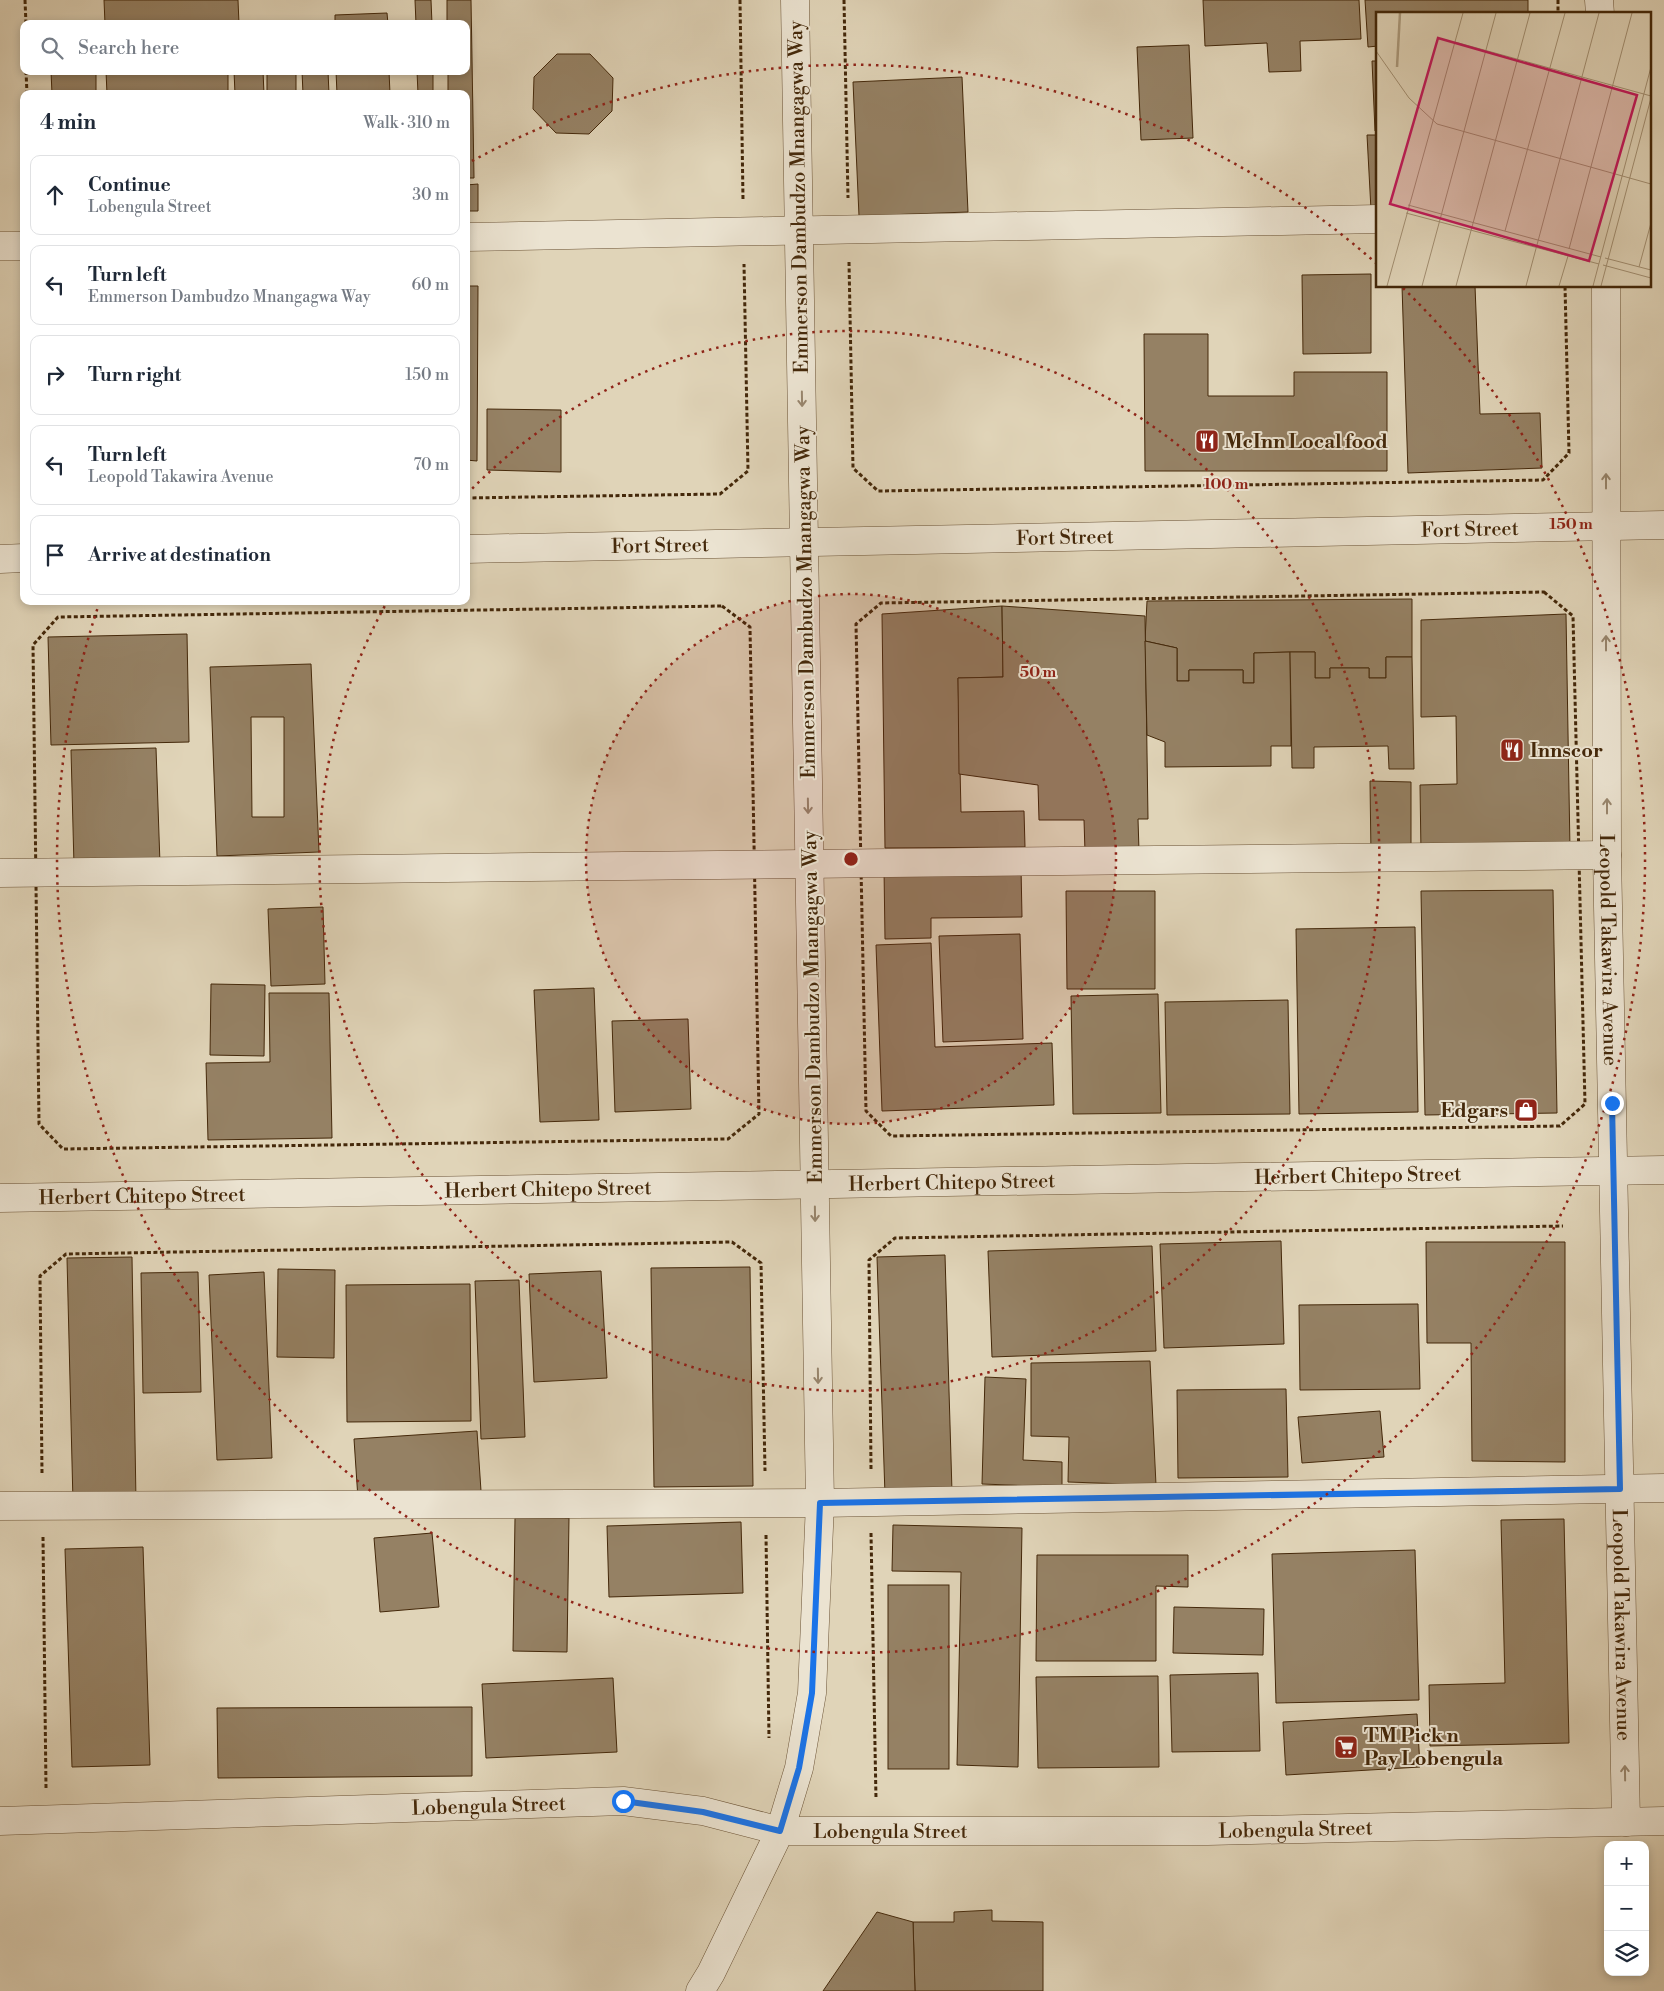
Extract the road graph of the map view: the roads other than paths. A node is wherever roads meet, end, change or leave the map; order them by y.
1 (795, 0) edge
2 (1376, 220) edge
3 (798, 231) junction
4 (470, 237) edge
5 (0, 246) edge
6 (20, 246) edge
7 (1606, 288) edge
8 (1664, 525) edge
9 (1606, 526) junction
10 (804, 542) junction
11 (470, 549) edge
12 (20, 558) edge
13 (0, 559) edge
14 (1607, 855) junction
15 (809, 864) junction
16 (0, 873) edge
17 (1664, 1170) edge
18 (1613, 1171) junction
19 (814, 1184) junction
20 (0, 1198) edge
21 (1664, 1488) edge
22 (1620, 1489) junction
23 (820, 1503) junction
24 (0, 1506) edge
25 (0, 1821) edge
26 (1626, 1822) junction
27 (1664, 1822) edge
28 (780, 1831) junction
29 (700, 1991) edge

1 - 3 street, Emmerson Dambudzo Mnangagwa Way
2 - 3 street
3 - 4 street
3 -> 10 street, Emmerson Dambudzo Mnangagwa Way
5 - 6 street
9 -> 7 street, Leopold Takawira Avenue
8 - 9 street, Fort Street
9 - 10 street, Fort Street
14 -> 9 street, Leopold Takawira Avenue
10 - 11 street, Fort Street
10 -> 15 street, Emmerson Dambudzo Mnangagwa Way
12 - 13 street
14 - 15 street
14 - 18 street, Leopold Takawira Avenue
15 - 16 street
15 - 19 street, Emmerson Dambudzo Mnangagwa Way
17 - 18 street, Herbert Chitepo Street
18 - 19 street, Herbert Chitepo Street
18 - 22 street, Leopold Takawira Avenue
19 - 20 street, Herbert Chitepo Street
19 -> 23 street, Emmerson Dambudzo Mnangagwa Way
21 - 22 street
22 - 23 street
26 -> 22 street, Leopold Takawira Avenue
23 - 24 street
23 - 28 street, Emmerson Dambudzo Mnangagwa Way
25 - 28 street, Lobengula Street
26 - 27 street, Lobengula Street
26 - 28 street, Lobengula Street
28 - 29 street, Emmerson Dambudzo Mnangagwa Way

